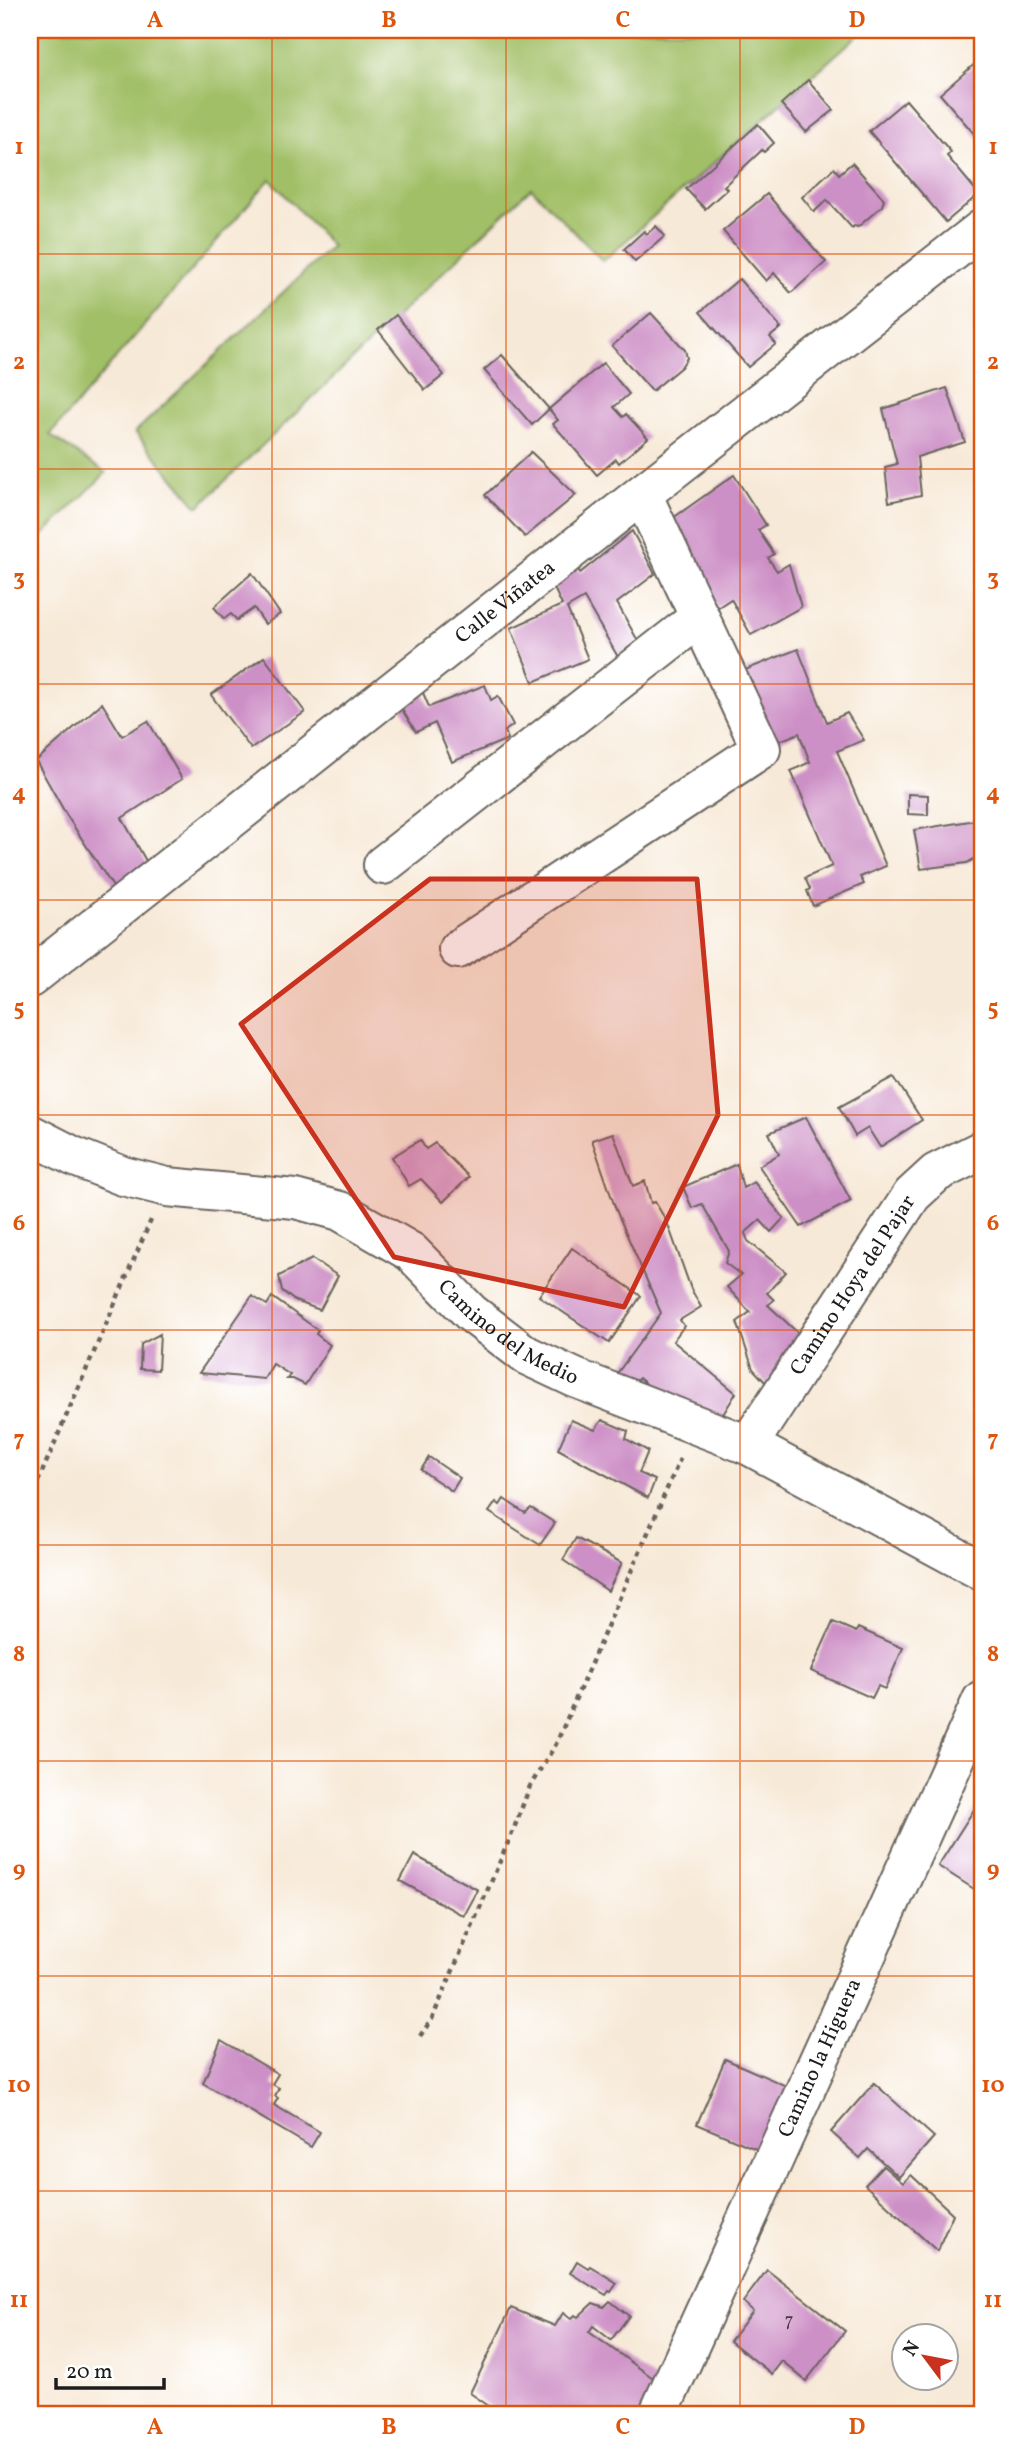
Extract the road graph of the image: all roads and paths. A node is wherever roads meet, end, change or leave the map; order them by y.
1 (982, 229) edge
2 (642, 494) junction
3 (700, 617) junction
4 (383, 865) dead end
5 (458, 949) dead end
6 (30, 978) edge
7 (30, 1134) edge
8 (982, 1150) edge
9 (167, 1187) junction
10 (693, 1425) junction
11 (748, 1445) junction
12 (30, 1500) edge
13 (982, 1571) edge
14 (982, 1700) edge
15 (420, 2036) dead end
16 (659, 2415) edge

1 - 2 street, Calle Viñatea
2 - 3 street
2 - 6 street, Calle Viñatea
3 - 4 street
3 - 5 street
7 - 9 street, Camino del Medio
8 - 11 street, Camino Hoya del Pajar
9 - 10 street, Camino del Medio
9 - 12 path
10 - 11 street, Camino del Medio
10 - 15 path
11 - 13 street, Camino del Medio
14 - 16 street, Camino la Higuera

